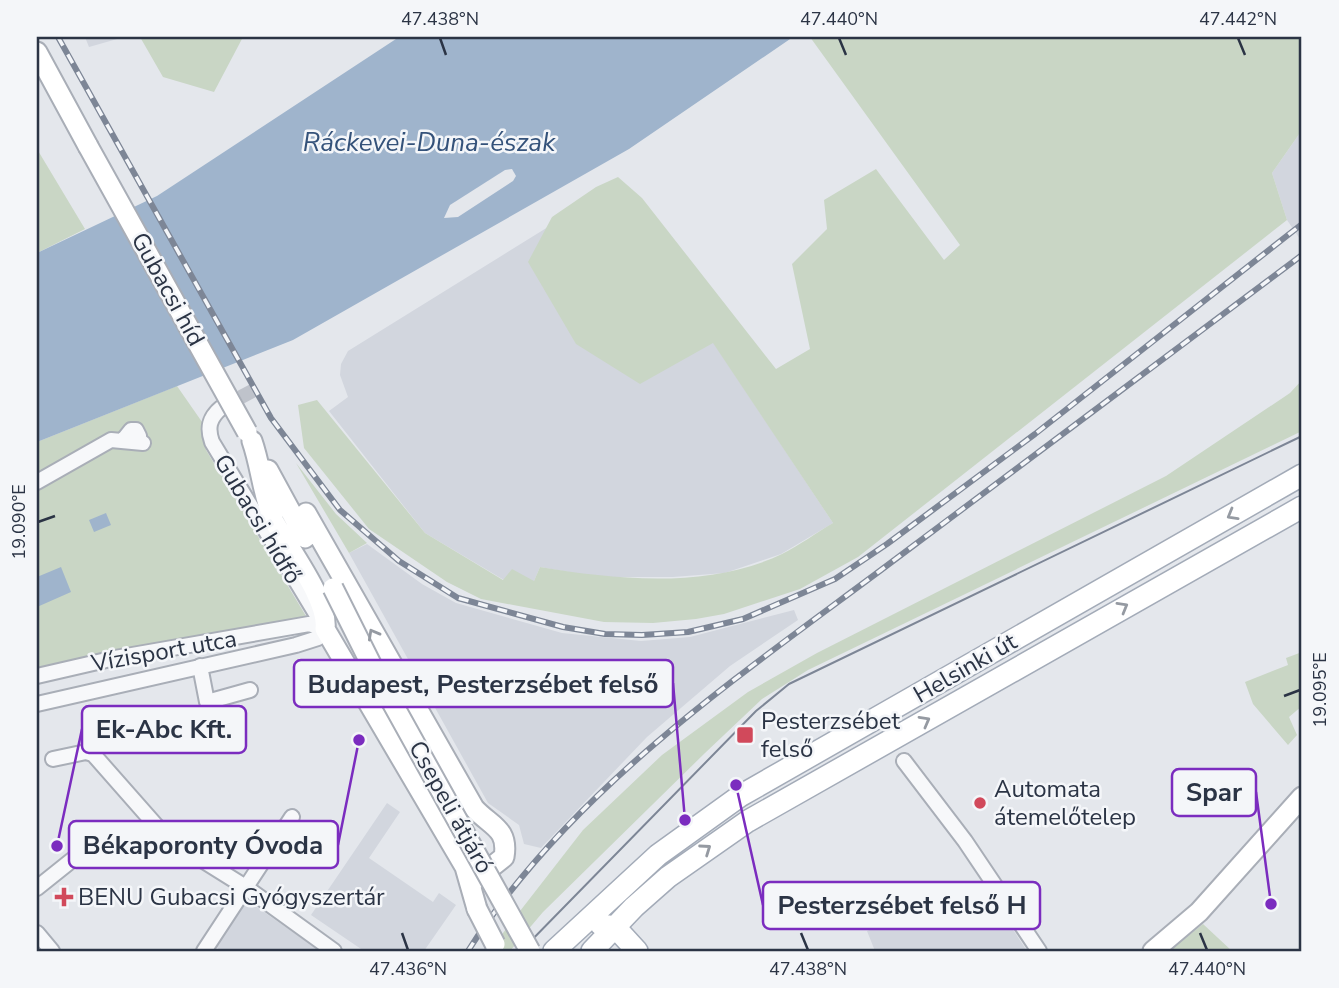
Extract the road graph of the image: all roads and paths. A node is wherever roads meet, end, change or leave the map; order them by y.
1 (37, 52) edge
2 (221, 408) tunnel mouth
3 (250, 436) junction
4 (133, 442) dead end
5 (1299, 478) edge
6 (37, 482) edge
7 (1300, 509) edge
8 (306, 513) junction
9 (333, 588) junction
10 (292, 628) junction
11 (325, 629) junction
12 (296, 645) junction
13 (200, 666) junction
14 (37, 676) edge
15 (250, 690) dead end
16 (37, 704) edge
17 (53, 759) dead end
18 (904, 761) dead end
19 (1302, 797) edge
20 (292, 817) dead end
21 (709, 817) junction
22 (186, 852) junction
23 (471, 883) junction
24 (37, 888) edge
25 (247, 888) junction
26 (634, 907) junction
27 (615, 927) junction
28 (578, 928) junction
29 (37, 933) edge
30 (630, 949) edge
31 (500, 950) edge
32 (51, 951) edge
33 (204, 951) edge
34 (334, 951) edge
35 (530, 951) edge
36 (554, 951) edge
37 (592, 951) edge
38 (1039, 951) edge
39 (1153, 951) edge

1 - 3 main road, Gubacsi híd, bridge
2 - 11 street, Gubacsi hídfő
3 - 8 main road, Csepeli átjáró
3 - 9 main road, Csepeli átjáró
3 - 11 main road
4 - 6 street
5 -> 21 main road, Helsinki út
26 -> 7 main road, Helsinki út
8 - 9 main road, Csepeli átjáró
23 -> 8 main road
9 - 35 main road, Csepeli átjáró, bridge
10 - 11 street, Vízisport utca
10 - 12 street
10 - 14 street, Vízisport utca
11 - 12 street, Vízisport utca
11 - 23 main road
12 - 13 street, Vízisport utca
13 - 15 street, Vízisport utca
13 - 16 street, Vízisport utca
17 - 22 street
18 - 38 street
19 - 39 main road
20 - 25 street
21 - 27 main road
21 - 28 main road, Helsinki út
22 - 24 street
22 - 25 street
23 - 31 main road, bridge
25 - 33 street
25 - 34 street
26 - 27 main road, Helsinki út
26 - 30 main road
27 - 28 main road
27 - 30 main road
27 - 37 main road, Helsinki út
28 - 36 main road, Helsinki út
29 - 32 street

